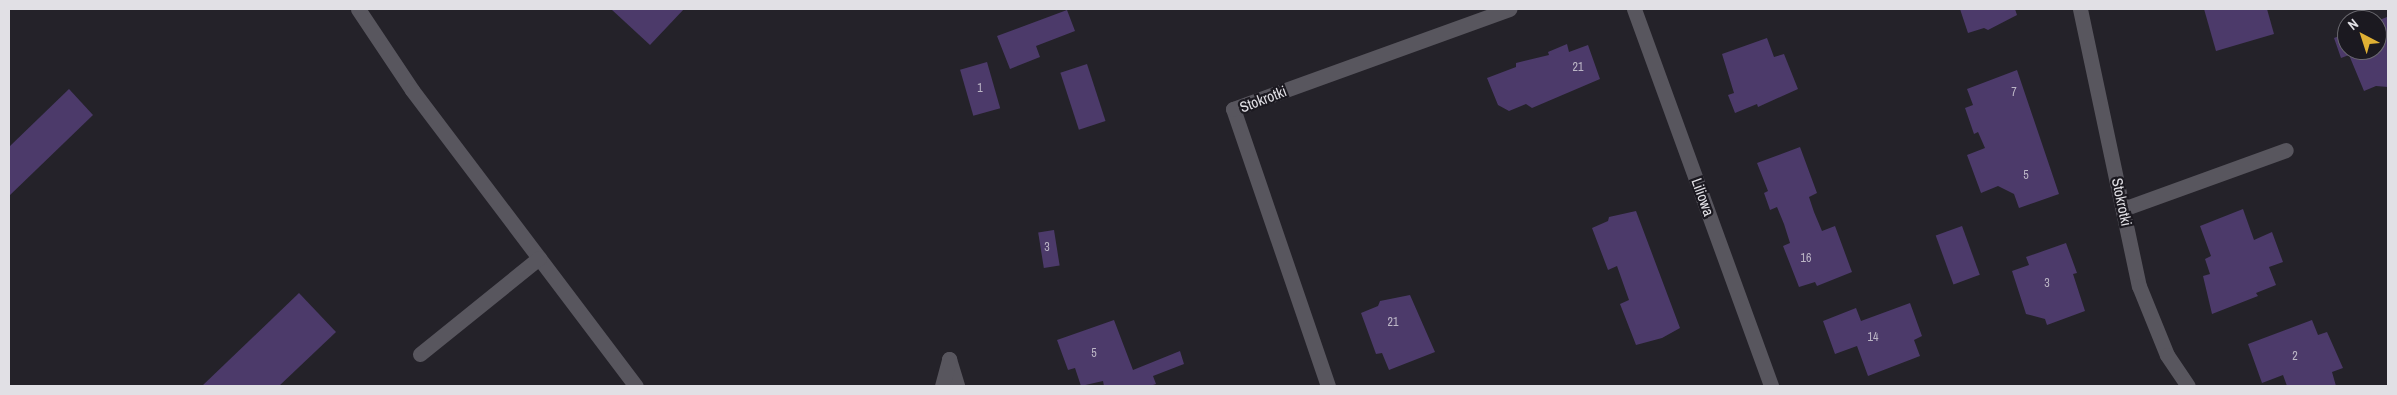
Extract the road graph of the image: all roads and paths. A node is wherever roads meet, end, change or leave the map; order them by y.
1 (358, 9) edge
2 (1509, 9) edge
3 (1634, 9) edge
4 (2080, 9) edge
5 (2286, 150) dead end
6 (2124, 209) junction
7 (538, 258) junction
8 (420, 354) dead end
9 (636, 386) edge
10 (942, 386) edge
11 (957, 386) edge
12 (1328, 386) edge
13 (1771, 386) edge
14 (2188, 386) edge

1 - 7 street
2 - 12 street, Stokrotki
3 - 13 street, Liliowa
4 - 6 street, Stokrotki
5 - 6 street
6 - 14 street, Stokrotki
7 - 8 street
7 - 9 street
10 - 11 street

